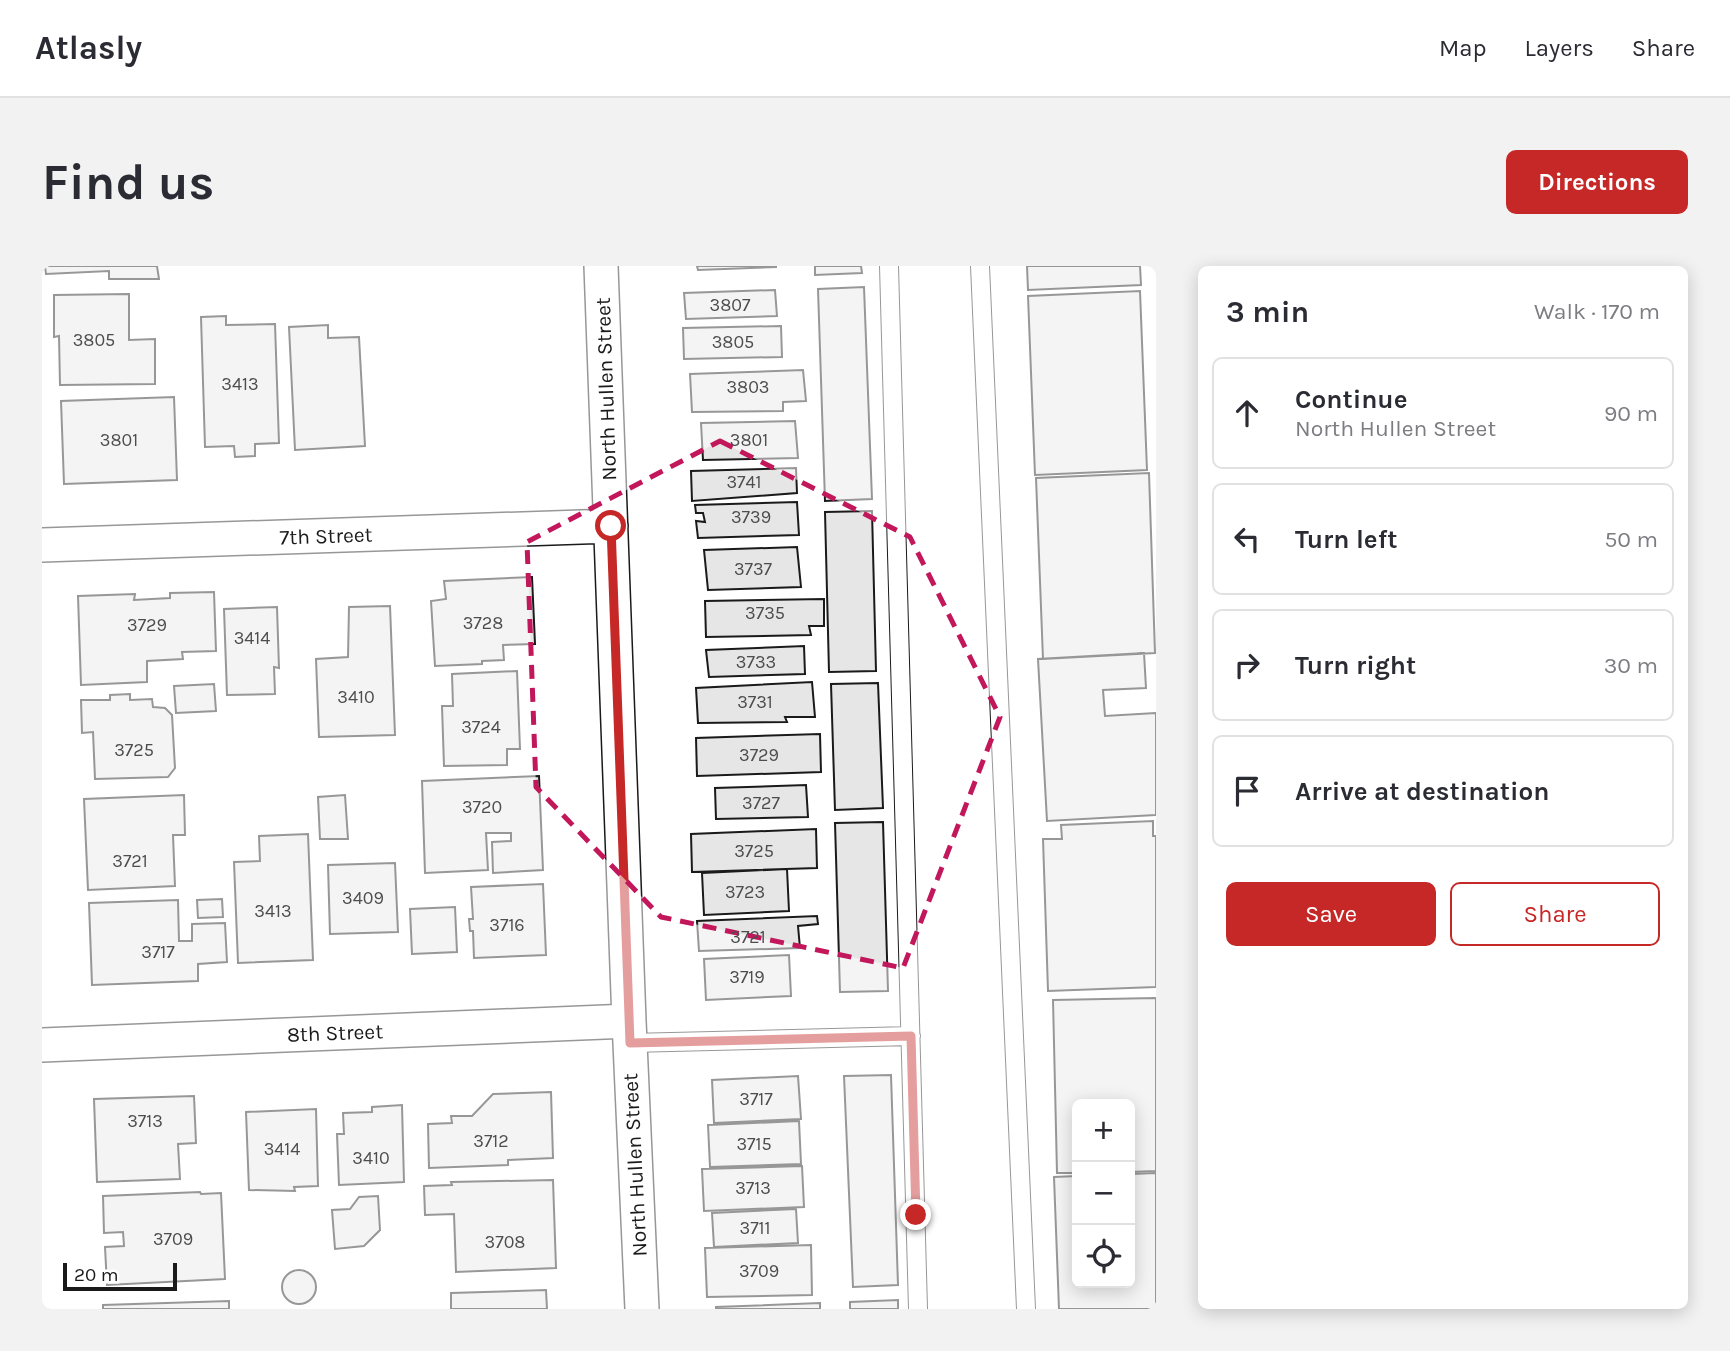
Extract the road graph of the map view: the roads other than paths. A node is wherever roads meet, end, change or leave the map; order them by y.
1 (601, 266) edge
2 (889, 266) edge
3 (980, 266) edge
4 (611, 526) junction
5 (42, 545) edge
6 (629, 1032) junction
7 (911, 1036) junction
8 (42, 1045) edge
9 (642, 1309) edge
10 (918, 1309) edge
11 (1026, 1309) edge

1 - 4 street, North Hullen Street
2 - 7 lane
3 - 11 lane
4 - 5 street, 7th Street
4 - 6 street, North Hullen Street
6 - 7 lane
6 - 8 street, 8th Street
6 - 9 street, North Hullen Street
7 - 10 lane

